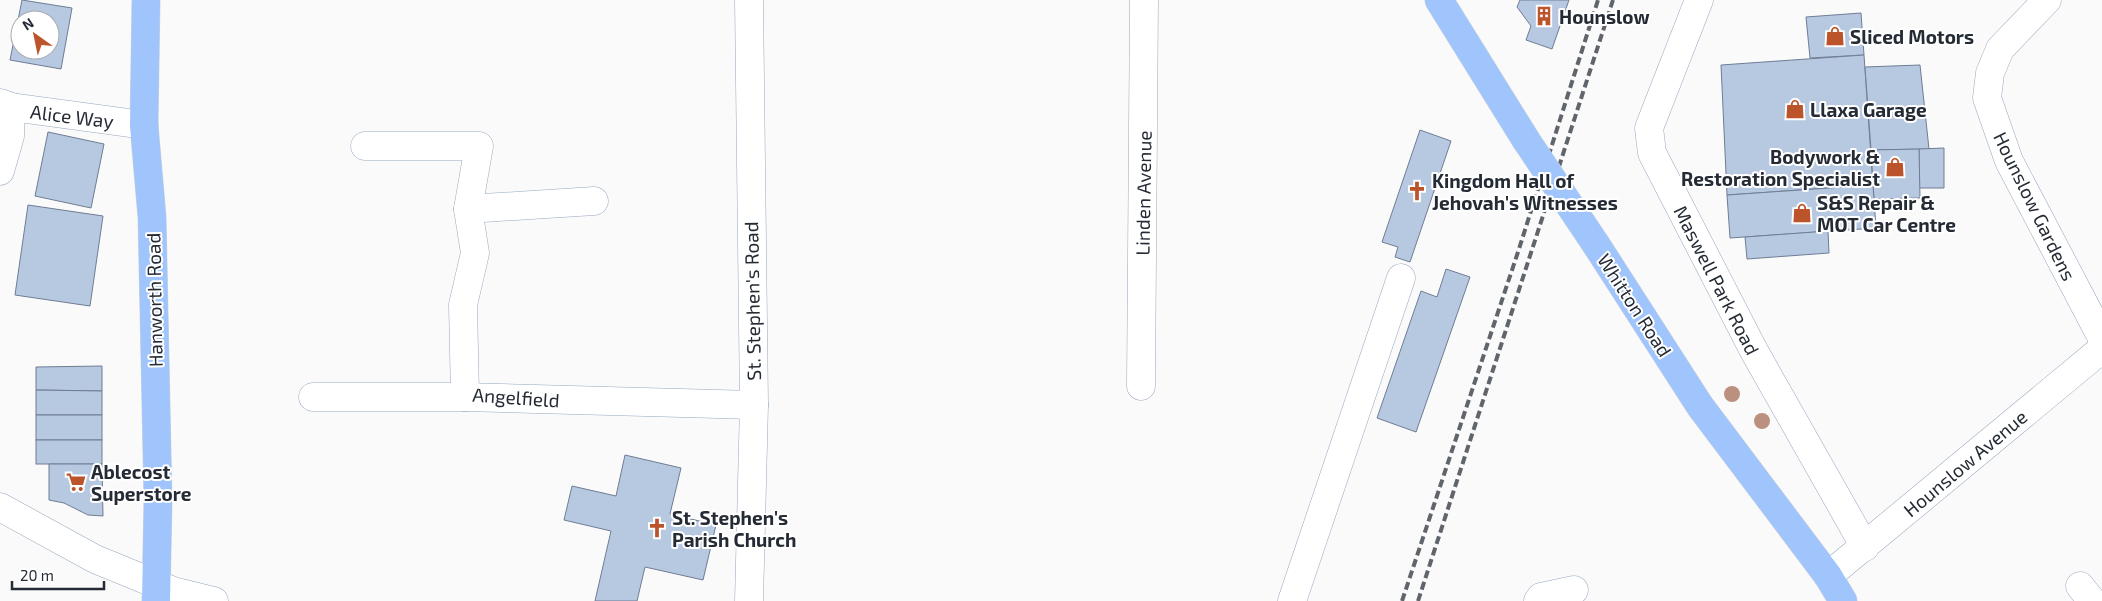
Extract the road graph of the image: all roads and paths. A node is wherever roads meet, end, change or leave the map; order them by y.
1 (146, 0) edge
2 (748, 0) edge
3 (1144, 0) edge
4 (1439, 0) edge
5 (1699, 0) edge
6 (2047, 0) edge
7 (6, 105) edge
8 (144, 125) junction
9 (365, 146) dead end
10 (0, 172) edge
11 (594, 201) dead end
12 (468, 209) junction
13 (1401, 278) dead end
14 (2102, 338) edge
15 (2102, 349) edge
16 (1141, 386) dead end
17 (313, 397) dead end
18 (465, 397) junction
19 (754, 405) junction
20 (0, 507) edge
21 (1865, 547) junction
22 (1828, 576) junction
23 (1574, 590) dead end
24 (156, 592) edge
25 (214, 601) edge
26 (749, 601) edge
27 (1292, 601) edge
28 (1538, 601) edge
29 (1843, 601) edge

1 - 8 main road, Hanworth Road
2 - 19 street, St. Stephen's Road
3 - 16 street, Linden Avenue
4 - 22 main road, Whitton Road, bridge
5 - 21 street, Maswell Park Road
6 - 14 street, Hounslow Gardens
7 - 8 street, Alice Way
7 - 10 street
8 - 24 main road, Hanworth Road
9 - 12 street, Angelfield
11 - 12 street
12 - 18 street, Angelfield
13 - 27 street
15 - 21 street, Hounslow Avenue
17 - 18 street
18 - 19 street, Angelfield
19 - 26 street, St. Stephen's Road
20 - 24 street
21 - 22 street, Hounslow Avenue
22 - 29 main road, Whitton Road
23 - 28 street
24 - 25 street

